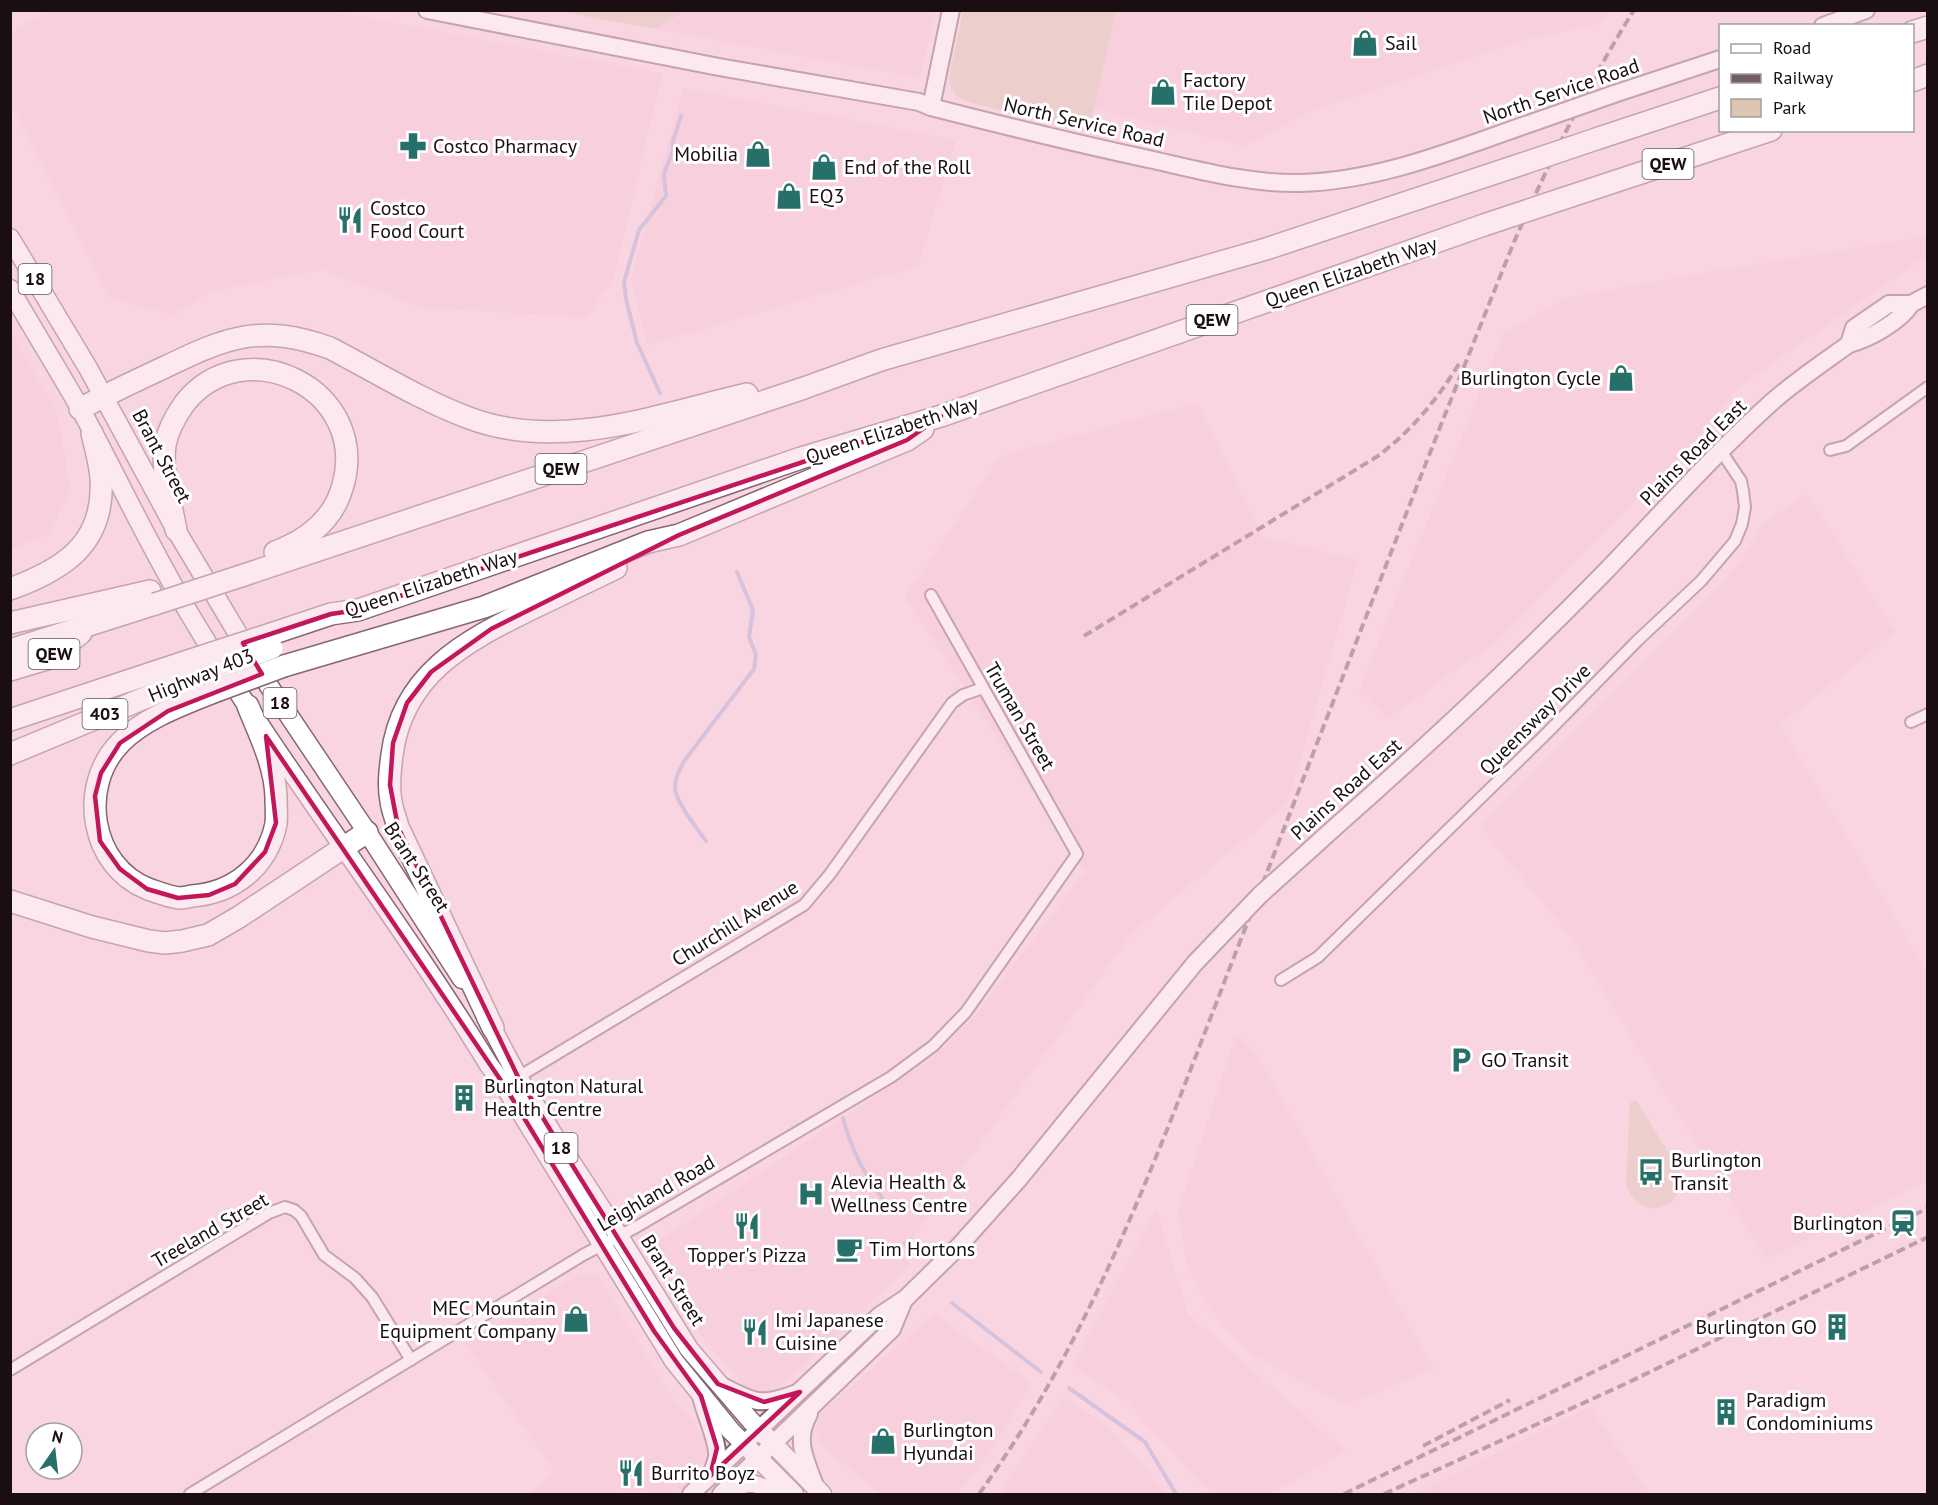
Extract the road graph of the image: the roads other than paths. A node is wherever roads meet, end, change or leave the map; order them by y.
1 (427, 10) edge
2 (951, 10) edge
3 (1866, 10) edge
4 (1828, 24) edge
5 (1719, 59) edge
6 (1719, 98) edge
7 (931, 107) junction
8 (1764, 132) edge
9 (10, 237) edge
10 (10, 289) edge
11 (1928, 295) edge
12 (881, 360) junction
13 (1928, 387) edge
14 (104, 396) junction
15 (80, 409) junction
16 (941, 416) junction
17 (92, 433) junction
18 (1830, 450) dead end
19 (1720, 451) junction
20 (176, 530) junction
21 (679, 535) junction
22 (233, 574) junction
23 (10, 589) edge
24 (931, 596) dead end
25 (153, 598) junction
26 (10, 622) edge
27 (91, 625) junction
28 (10, 650) edge
29 (10, 670) edge
30 (201, 676) junction
31 (983, 688) junction
32 (248, 706) junction
33 (1928, 714) edge
34 (10, 720) edge
35 (1911, 722) dead end
36 (10, 754) edge
37 (368, 832) junction
38 (345, 848) junction
39 (1077, 854) joint
40 (10, 901) edge
41 (1281, 980) dead end
42 (493, 1028) junction
43 (511, 1081) junction
44 (619, 1236) junction
45 (602, 1245) junction
46 (904, 1300) junction
47 (411, 1360) junction
48 (10, 1370) edge
49 (718, 1384) junction
50 (801, 1392) junction
51 (701, 1396) junction
52 (814, 1406) junction
53 (759, 1430) junction
54 (744, 1444) junction
55 (773, 1445) junction
56 (759, 1458) junction
57 (710, 1476) junction
58 (819, 1492) edge
59 (190, 1494) edge
60 (691, 1494) edge
61 (723, 1494) edge
62 (788, 1494) edge
63 (794, 1494) edge

1 - 7 main road, North Service Road
2 - 7 main road
3 - 4 main road
5 - 7 main road, North Service Road, bridge
6 - 12 highway, QEW, bridge
8 - 16 highway, Queen Elizabeth Way / QEW, bridge
9 - 14 main road, Brant Street / 18
10 - 15 main road, Brant Street / 18
11 - 19 main road, Plains Road East
12 - 14 highway
12 - 22 highway, QEW
13 - 18 street
14 - 15 highway
14 - 20 main road, Brant Street / 18
15 - 17 main road, Brant Street / 18
16 - 21 highway
16 - 30 highway, Queen Elizabeth Way / QEW, bridge
17 - 23 highway
17 - 32 main road, Brant Street / 18
19 - 41 street, Queensway Drive
19 - 46 main road, Plains Road East, bridge
20 - 22 highway
20 - 37 main road, Brant Street / 18
21 - 30 highway, bridge
21 - 42 highway
22 - 25 highway, QEW, bridge
24 - 31 street, Truman Street
25 - 26 highway
25 - 27 highway, QEW
27 - 28 highway
27 - 29 highway, QEW
30 - 32 highway
30 - 34 highway, Queen Elizabeth Way / QEW
30 - 36 highway, Highway 403 / 403
31 - 39 street, Truman Street
31 - 43 street, Churchill Avenue
32 - 38 main road, Brant Street / 18
33 - 35 street
37 - 38 highway
37 - 42 main road, Brant Street / 18
38 - 40 highway
38 - 43 main road, Brant Street / 18
39 - 44 street, Leighland Road
42 - 43 main road, Brant Street / 18
43 - 44 main road, Brant Street / 18
43 - 45 main road, Brant Street / 18
44 - 45 street, Leighland Road
44 - 49 main road, Brant Street / 18
45 - 47 street, Leighland Road
45 - 51 main road, Brant Street / 18
46 - 50 main road, Plains Road East
46 - 52 main road, Plains Road East
47 - 48 street, Treeland Street
47 - 59 street, Leighland Road
49 - 50 main road
49 - 53 main road, Brant Street / 18
50 - 53 main road, Plains Road East
51 - 54 main road, Brant Street / 18
51 - 57 main road
52 - 55 main road, Plains Road East
52 - 58 main road
53 - 54 main road, Plains Road East
53 - 55 main road, Brant Street / 18
54 - 56 main road, Brant Street / 18
54 - 57 main road, Plains Road East
55 - 56 main road, Plains Road East
55 - 58 main road, Brant Street / 18
56 - 61 main road, Plains Road East
56 - 63 main road, Brant Street / 18
57 - 60 main road, Plains Road East
61 - 62 main road

